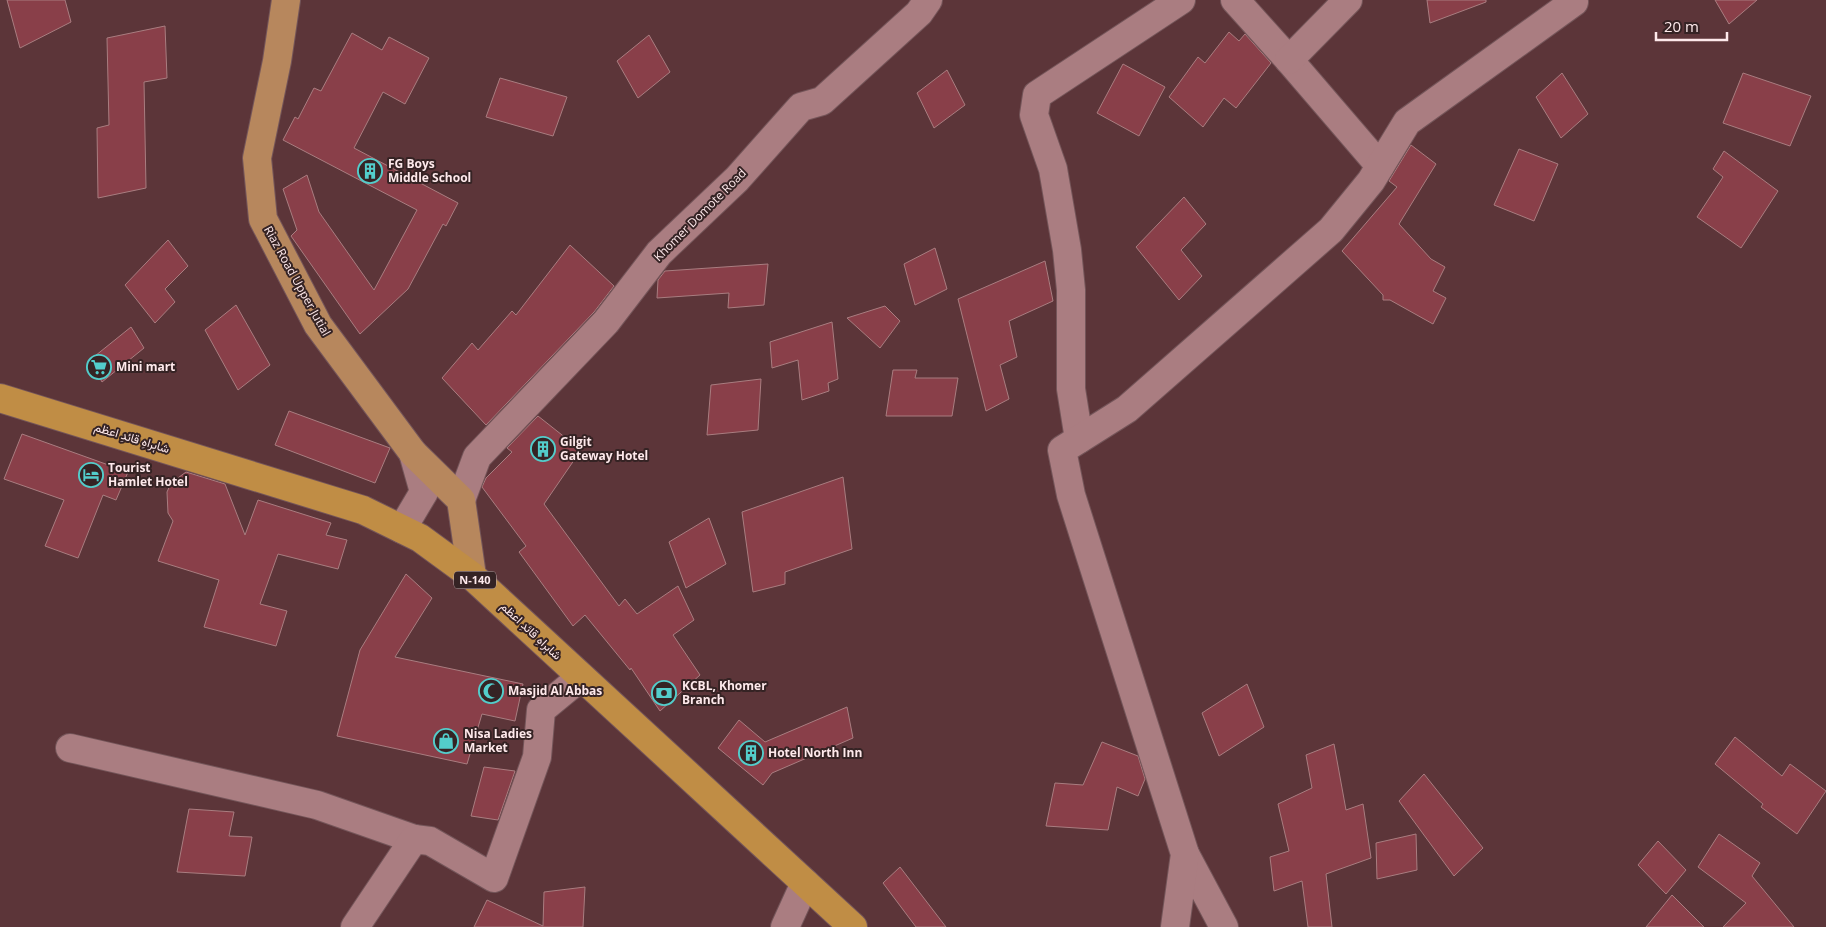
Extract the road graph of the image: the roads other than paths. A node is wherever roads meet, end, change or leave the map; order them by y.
1 (286, 0) edge
2 (928, 0) edge
3 (1181, 0) edge
4 (1235, 0) edge
5 (1348, 0) edge
6 (1574, 2) dead end
7 (1289, 60) junction
8 (1380, 166) junction
9 (0, 398) edge
10 (1079, 439) junction
11 (413, 453) junction
12 (461, 500) junction
13 (402, 529) junction
14 (472, 576) junction
15 (581, 677) junction
16 (70, 748) dead end
17 (414, 839) junction
18 (1185, 854) junction
19 (805, 883) junction
20 (355, 927) edge
21 (785, 927) edge
22 (853, 927) edge
23 (1175, 927) edge
24 (1224, 927) edge

1 - 11 main road, Riaz Road Upper Jutial
2 - 12 street, Khomer Domote Road
3 - 10 street
4 - 7 street
5 - 7 street
6 - 8 street
7 - 8 street
8 - 10 street
9 - 13 highway, شاہراہِ قائدِ اعظم / N-140
10 - 18 street
11 - 12 main road, Riaz Road Upper Jutial
11 - 13 street
12 - 14 main road
13 - 14 highway, شاہراہِ قائدِ اعظم / N-140
14 - 15 highway, شاہراہِ قائدِ اعظم / N-140
15 - 17 street
15 - 19 highway, شاہراہِ قائدِ اعظم / N-140
16 - 17 street
17 - 20 street
18 - 23 street
18 - 24 street
19 - 21 street
19 - 22 highway, شاہراہِ قائدِ اعظم / N-140

